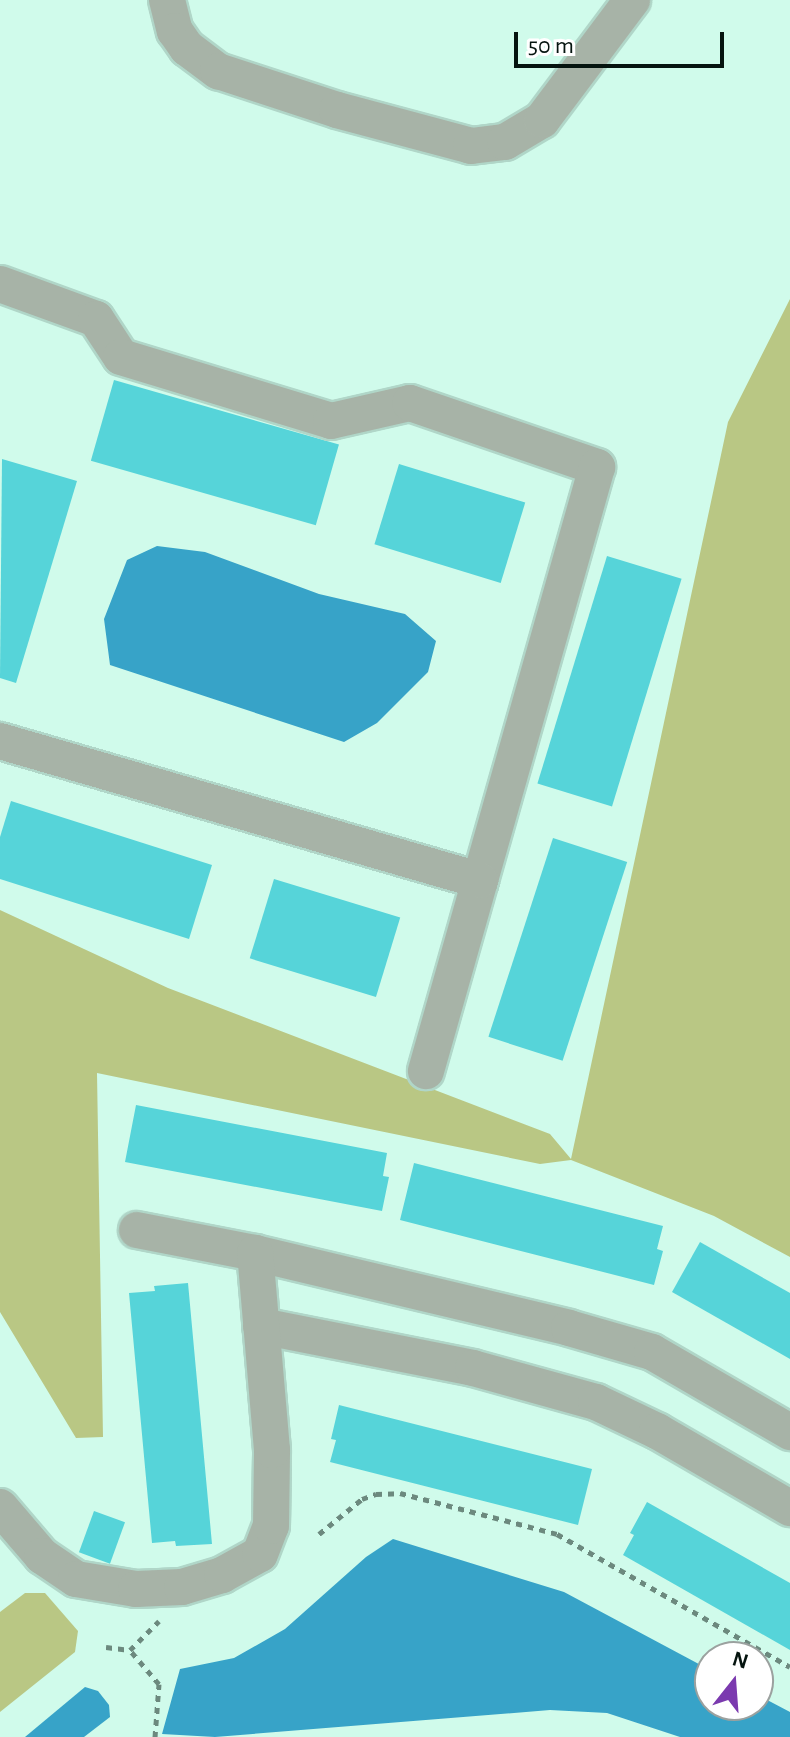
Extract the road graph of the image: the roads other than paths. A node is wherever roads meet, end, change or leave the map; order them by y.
1 (167, 0) edge
2 (632, 0) edge
3 (0, 284) edge
4 (0, 741) edge
5 (480, 880) junction
6 (426, 1071) dead end
7 (137, 1230) dead end
8 (255, 1253) junction
9 (261, 1326) junction
10 (790, 1432) edge
11 (0, 1507) edge
12 (790, 1508) edge

1 - 2 street
3 - 5 street
4 - 5 street
5 - 6 street
7 - 8 street
8 - 9 street
8 - 10 street
9 - 11 street
9 - 12 street

